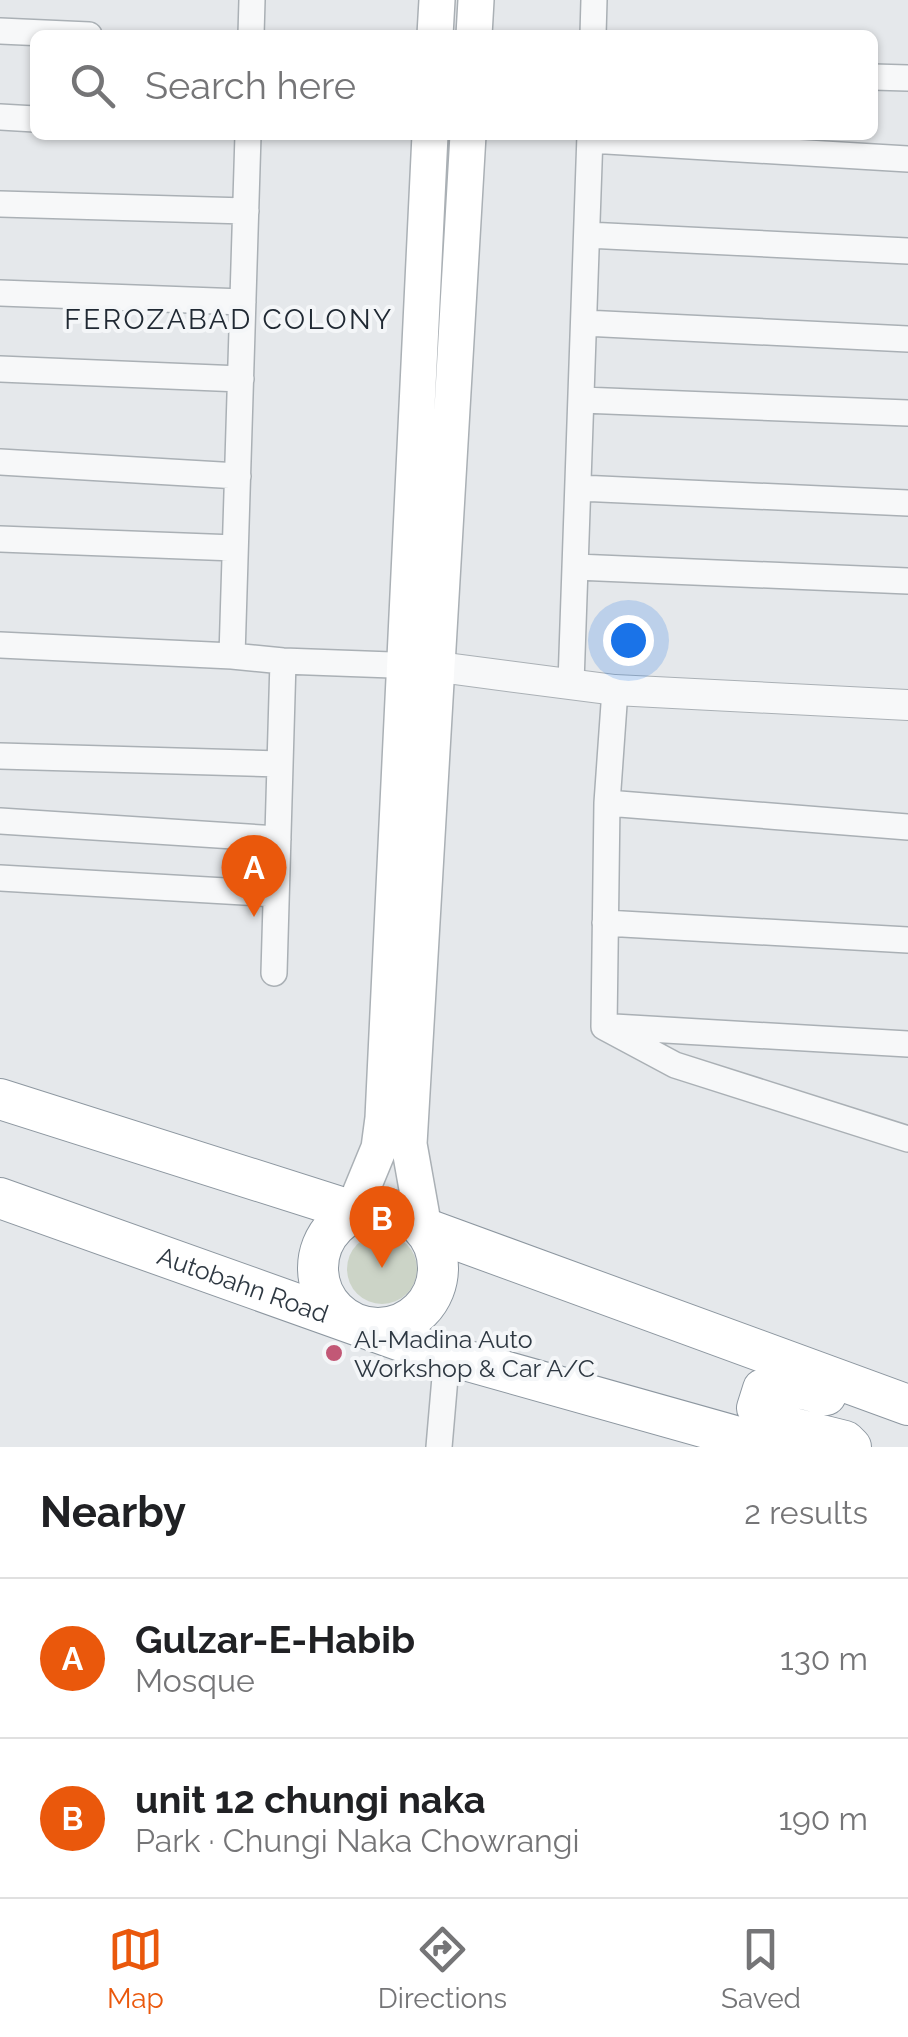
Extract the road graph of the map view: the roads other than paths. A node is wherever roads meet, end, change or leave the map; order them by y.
1 (252, 0) edge
2 (437, 0) edge
3 (476, 0) edge
4 (594, 0) edge
5 (251, 30) edge
6 (435, 30) edge
7 (474, 30) edge
8 (593, 30) edge
9 (0, 31) edge
10 (30, 32) edge
11 (878, 77) edge
12 (908, 78) edge
13 (0, 117) edge
14 (30, 119) edge
15 (248, 140) edge
16 (430, 140) edge
17 (468, 140) edge
18 (590, 140) edge
19 (633, 140) edge
20 (908, 159) edge
21 (0, 204) edge
22 (246, 211) junction
23 (587, 235) junction
24 (908, 251) edge
25 (0, 292) edge
26 (243, 302) junction
27 (584, 322) junction
28 (908, 339) edge
29 (0, 369) edge
30 (241, 379) junction
31 (582, 400) junction
32 (908, 413) edge
33 (0, 462) edge
34 (238, 476) junction
35 (579, 488) junction
36 (908, 503) edge
37 (0, 539) edge
38 (236, 548) junction
39 (576, 567) junction
40 (908, 581) edge
41 (0, 645) edge
42 (232, 656) junction
43 (283, 661) junction
44 (422, 666) junction
45 (571, 683) junction
46 (615, 690) junction
47 (908, 705) edge
48 (0, 756) edge
49 (280, 764) junction
50 (607, 803) junction
51 (0, 820) edge
52 (908, 828) edge
53 (278, 839) junction
54 (0, 878) edge
55 (276, 894) junction
56 (605, 924) junction
57 (908, 940) edge
58 (274, 973) dead end
59 (604, 1026) junction
60 (908, 1044) edge
61 (0, 1099) edge
62 (908, 1139) edge
63 (0, 1198) edge
64 (353, 1212) junction
65 (424, 1228) junction
66 (358, 1325) junction
67 (446, 1354) junction
68 (908, 1405) edge
69 (439, 1447) edge
70 (774, 1447) edge
71 (852, 1447) edge

1 - 5 street
2 - 6 main road
3 - 7 main road
4 - 8 street
9 - 10 street
11 - 12 street
13 - 14 street
15 - 22 street
16 - 44 main road
17 - 44 main road
18 - 23 street
19 - 20 street
21 - 22 street
22 - 26 street
23 - 24 street
23 - 27 street
25 - 26 street
26 - 30 street
27 - 28 street
27 - 31 street
29 - 30 street
30 - 34 street
31 - 32 street
31 - 35 street
33 - 34 street
34 - 38 street
35 - 36 street
35 - 39 street
37 - 38 street
38 - 42 street
39 - 40 street
39 - 45 street
41 - 42 street
42 - 43 street
43 - 44 street
43 - 49 street
44 - 45 street
44 - 64 main road
44 - 65 main road
45 - 46 street
46 - 47 street
46 - 50 street
48 - 49 street
49 - 53 street
50 - 52 street
50 - 56 street
51 - 53 street
53 - 55 street
54 - 55 street
55 - 58 street
56 - 57 street
56 - 59 street
59 - 60 street
59 - 62 street
61 - 64 highway
63 - 66 highway, Autobahn Road
64 - 65 highway
64 - 66 highway
65 - 66 highway
65 - 68 highway
66 - 67 highway, Autobahn Road
67 - 69 street
67 - 70 highway, Autobahn Road
68 - 71 highway

